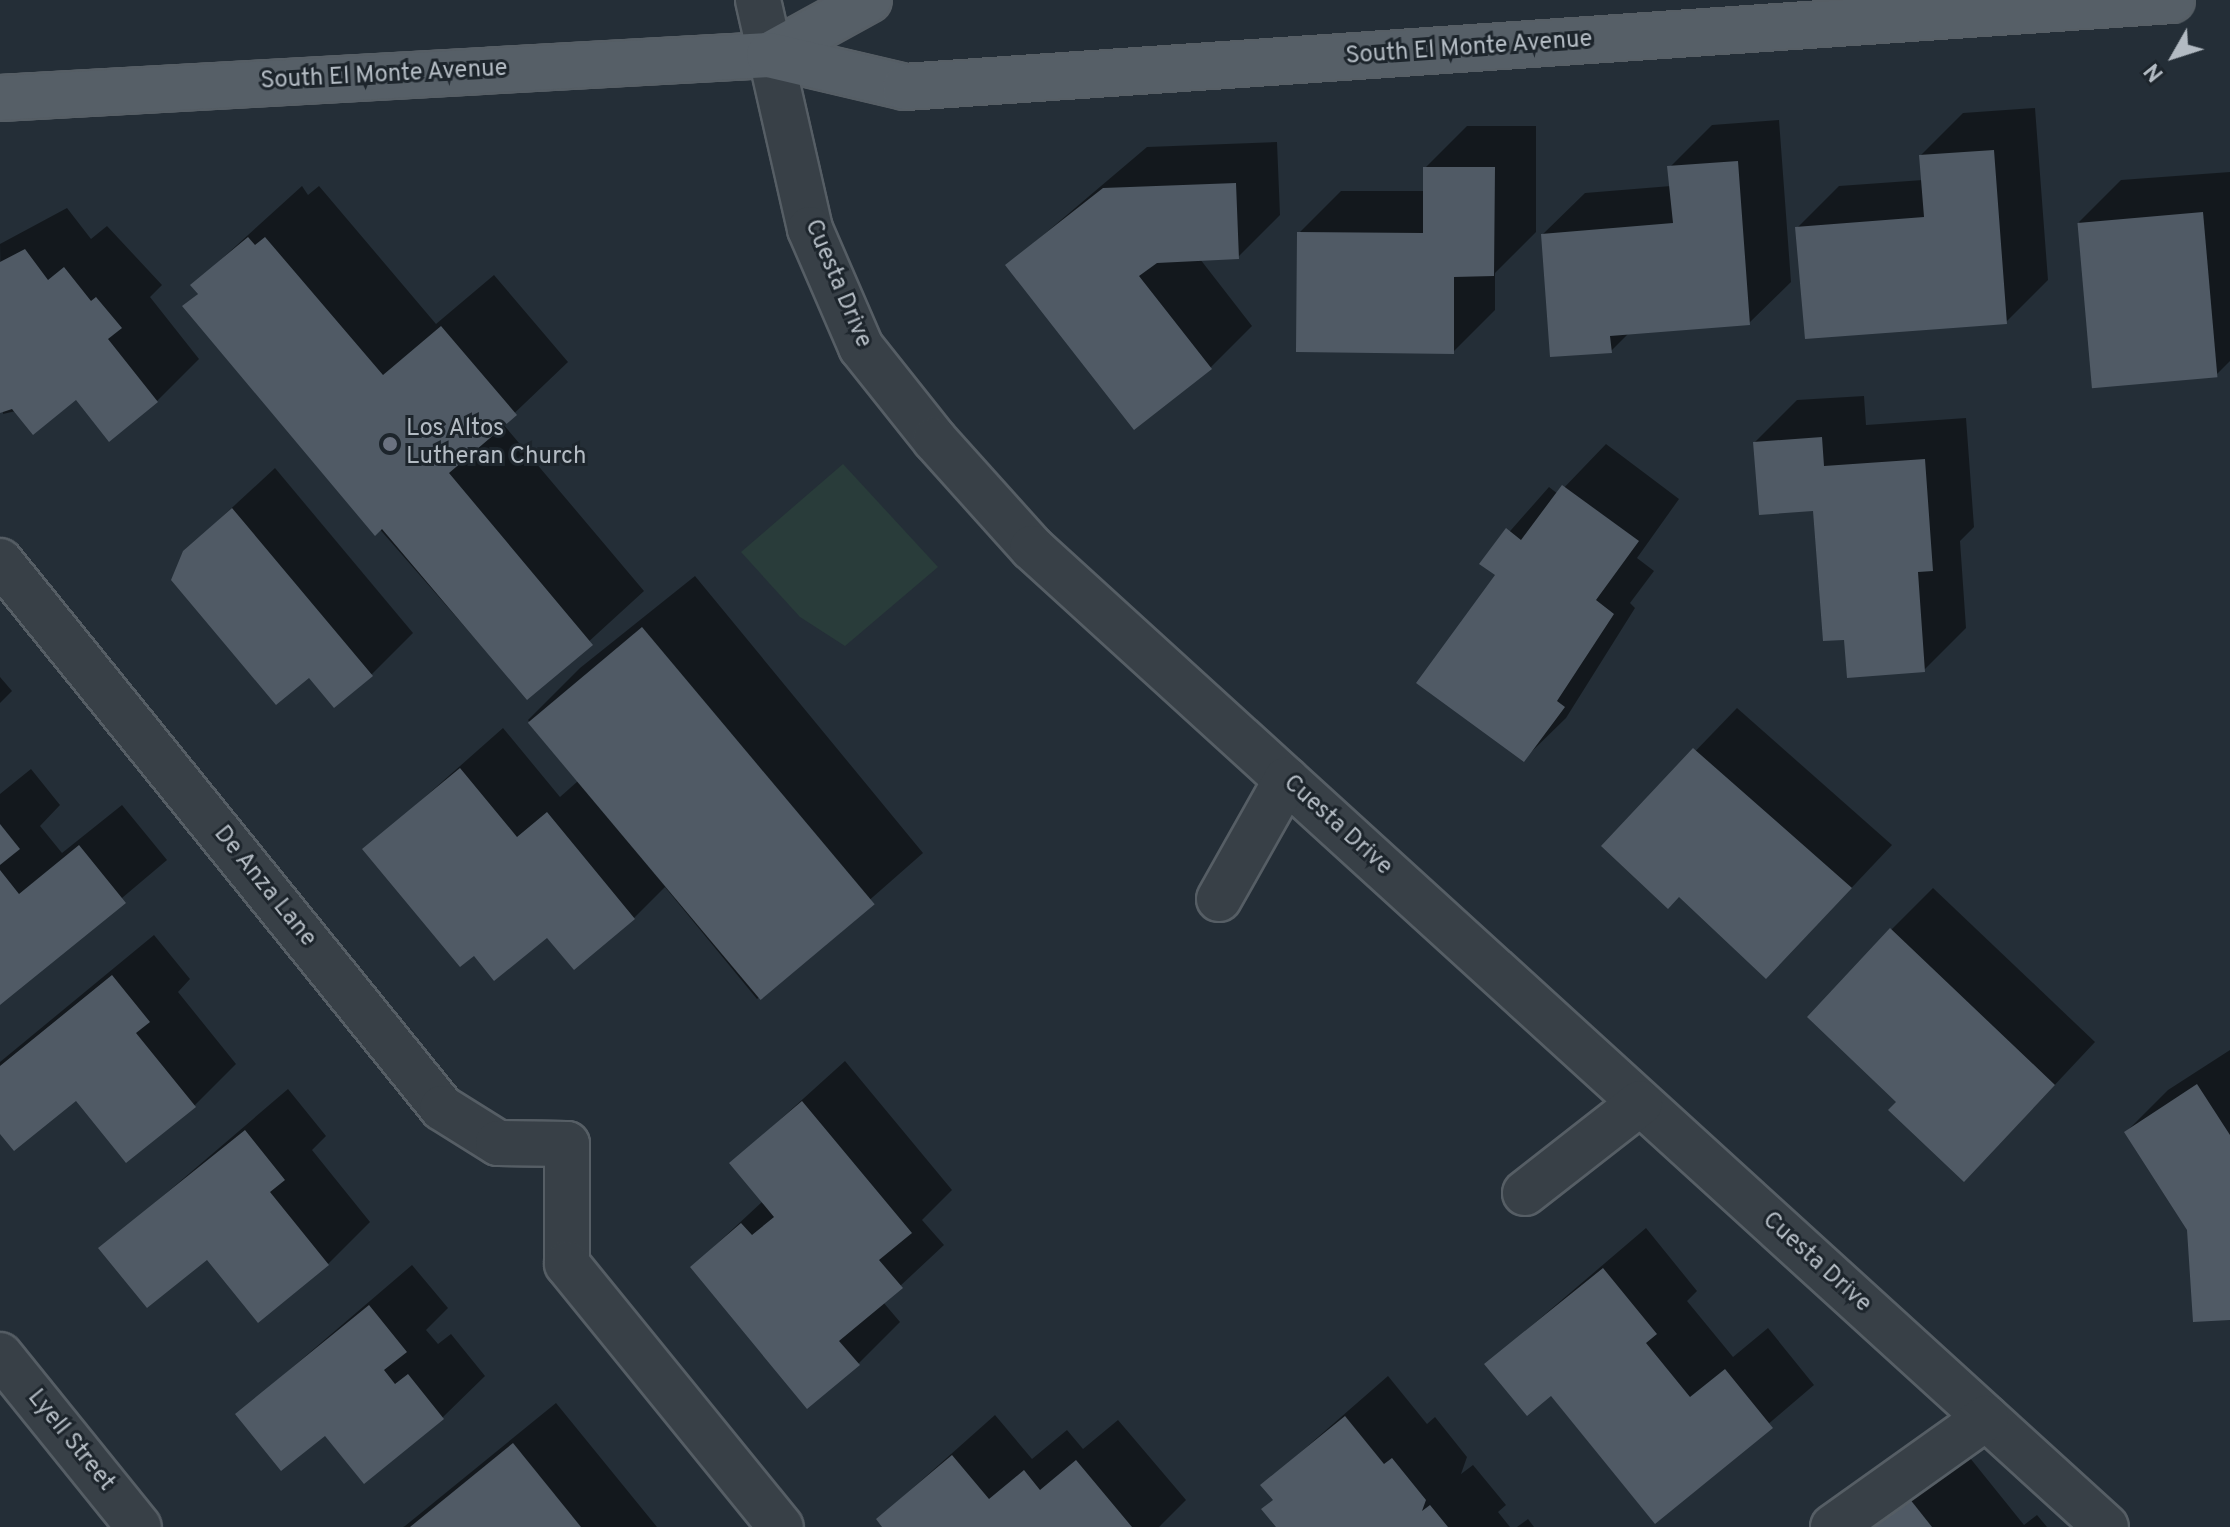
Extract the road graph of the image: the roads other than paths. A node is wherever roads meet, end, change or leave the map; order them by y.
1 (758, 0) edge
2 (869, 0) edge
3 (2172, 0) edge
4 (769, 55) junction
5 (0, 98) edge
6 (0, 561) edge
7 (1286, 780) junction
8 (1219, 899) dead end
9 (1640, 1103) junction
10 (1525, 1193) dead end
11 (0, 1355) edge
12 (1986, 1418) junction
13 (139, 1527) edge
14 (781, 1527) edge
15 (1833, 1527) edge
16 (2106, 1527) edge

1 - 4 street, Cuesta Drive
2 - 4 main road, South El Monte Avenue
3 - 4 main road, South El Monte Avenue
4 - 5 main road, South El Monte Avenue
4 - 7 street, Cuesta Drive
6 - 14 street, De Anza Lane
7 - 8 street
7 - 9 street, Cuesta Drive
9 - 10 street
9 - 12 street, Cuesta Drive
11 - 13 street, Lyell Street
12 - 15 street
12 - 16 street, Cuesta Drive

